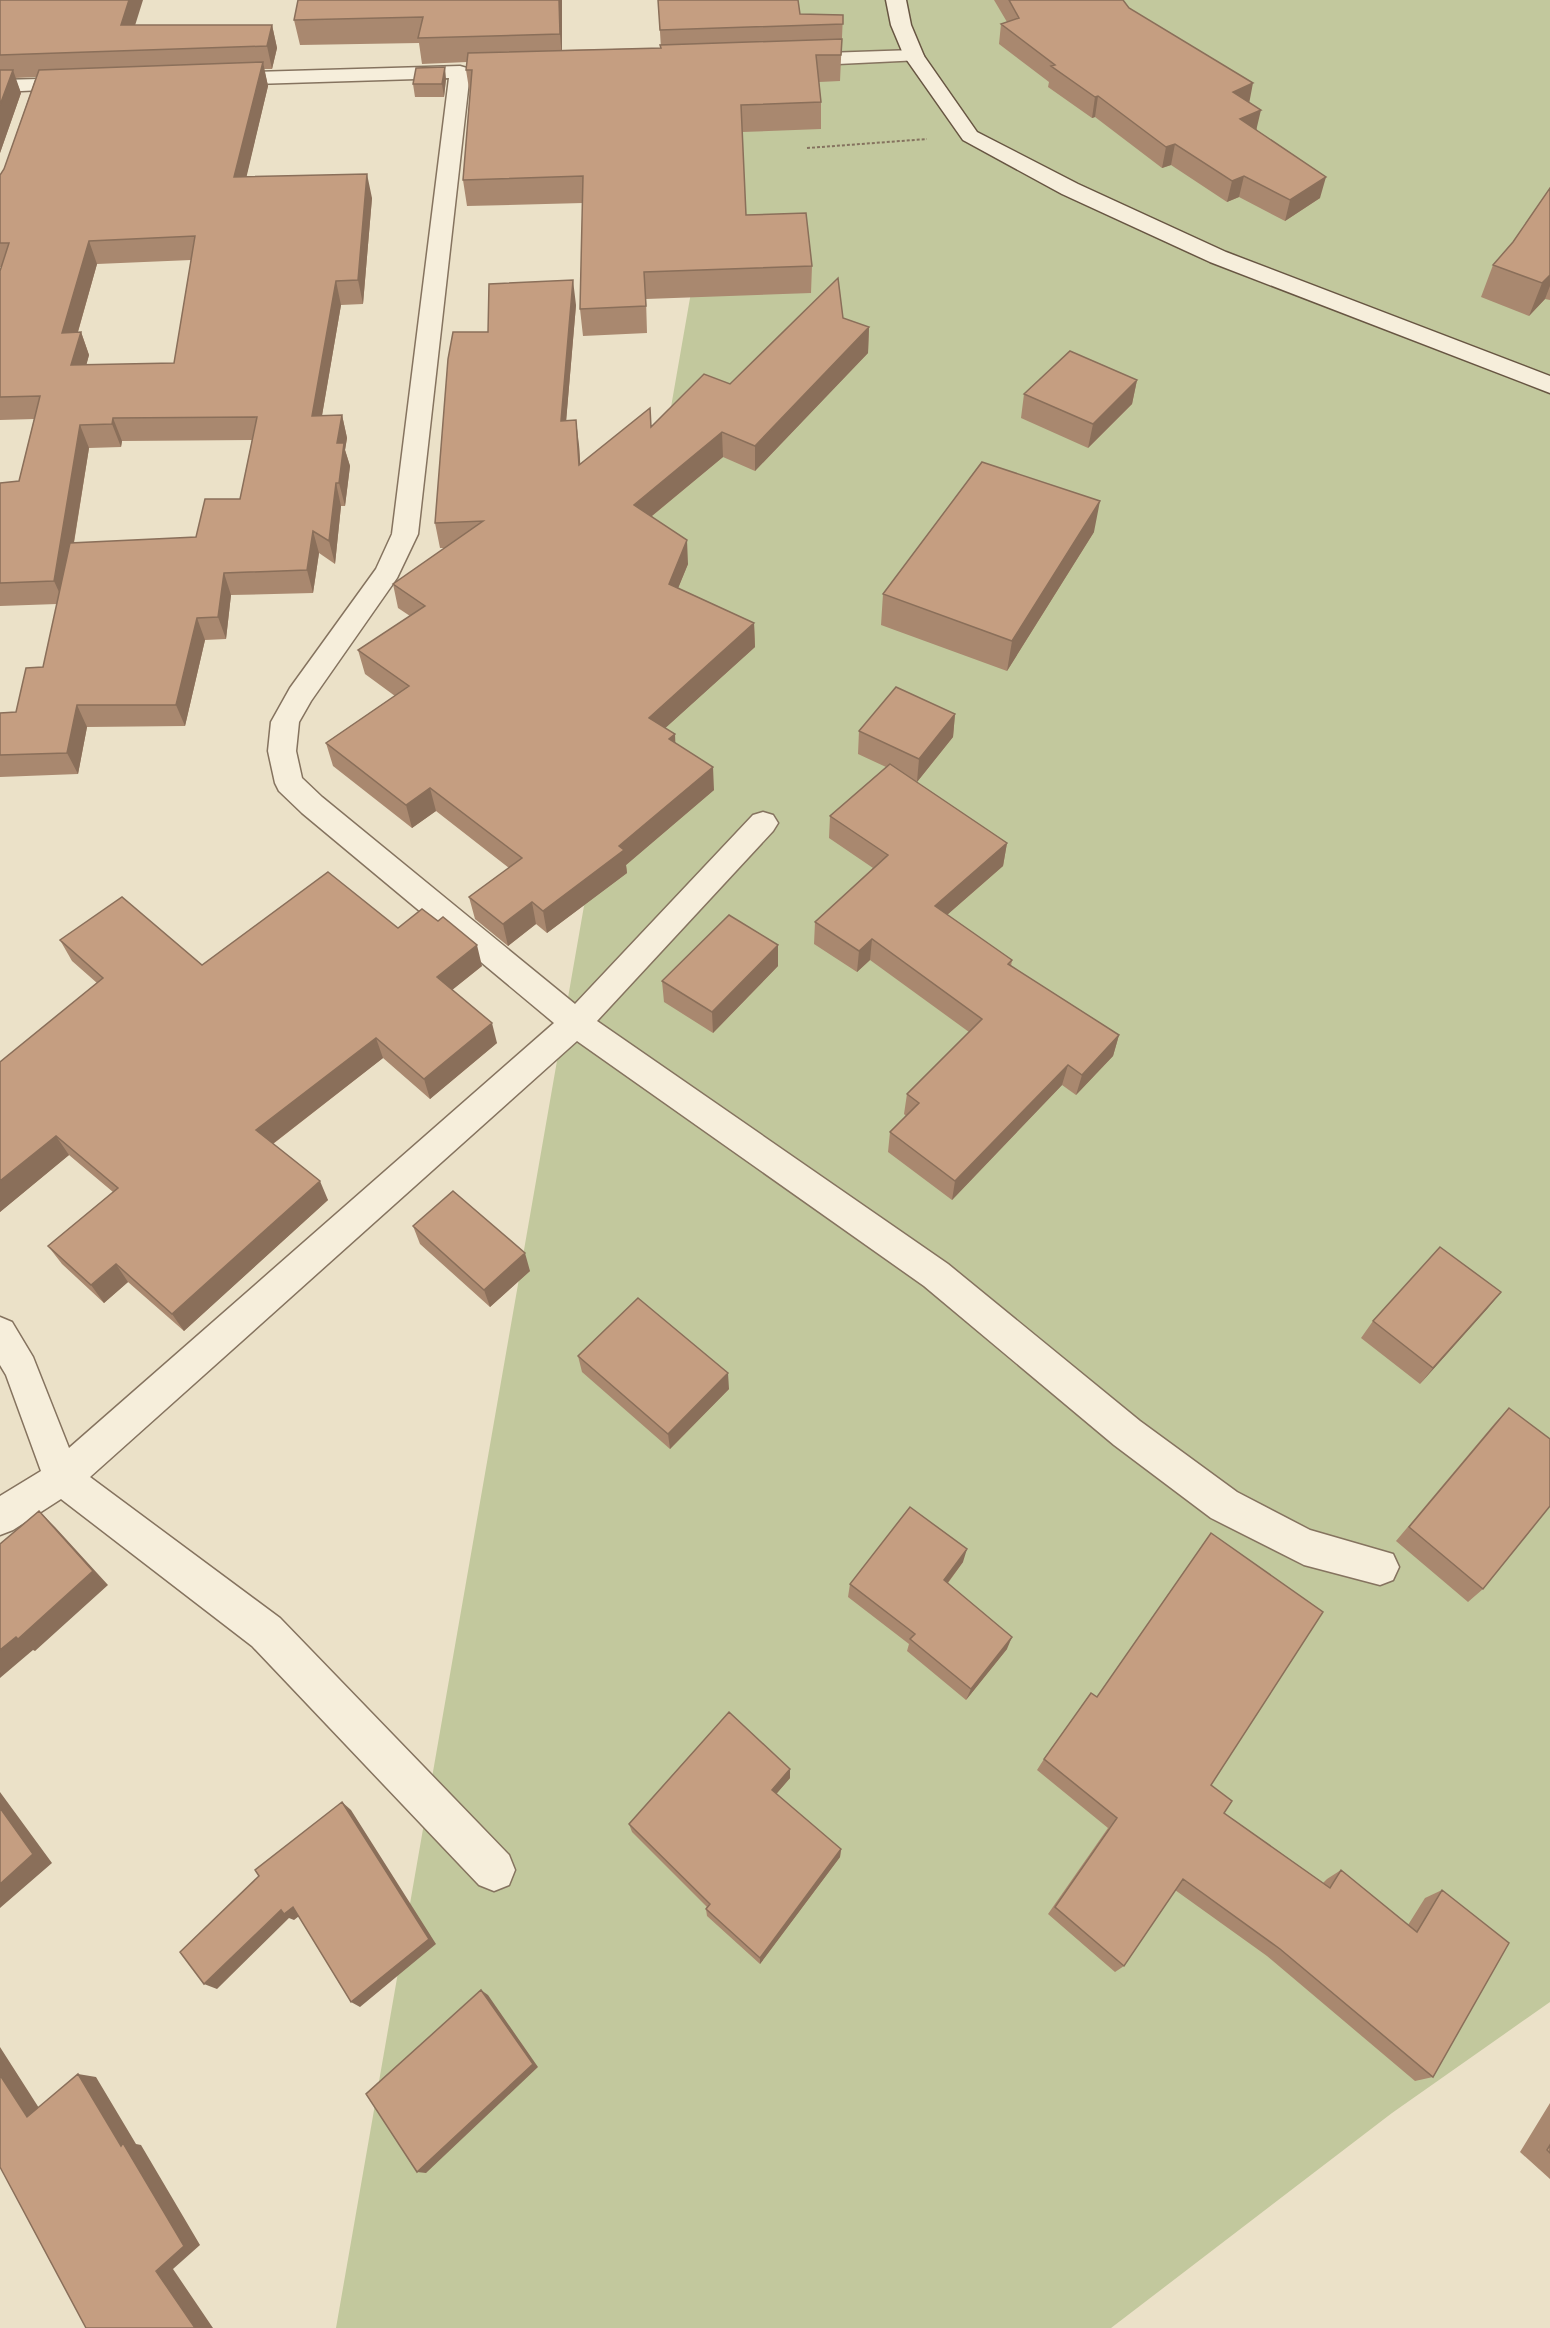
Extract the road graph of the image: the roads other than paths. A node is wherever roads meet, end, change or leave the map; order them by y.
1 (896, 0) edge
2 (914, 56) junction
3 (770, 61) edge
4 (201, 80) edge
5 (96, 83) edge
6 (37, 85) junction
7 (0, 86) edge
8 (30, 106) edge
9 (1550, 386) edge
10 (764, 823) dead end
11 (576, 1023) junction
12 (0, 1333) edge
13 (62, 1478) junction
14 (0, 1517) edge
15 (1380, 1567) dead end
16 (494, 1870) dead end

1 - 2 street
2 - 3 street
2 - 9 street
4 - 11 street
5 - 6 street
6 - 7 street
6 - 8 street
10 - 11 street
11 - 13 street
11 - 15 street
12 - 13 street
13 - 14 street
13 - 16 street

